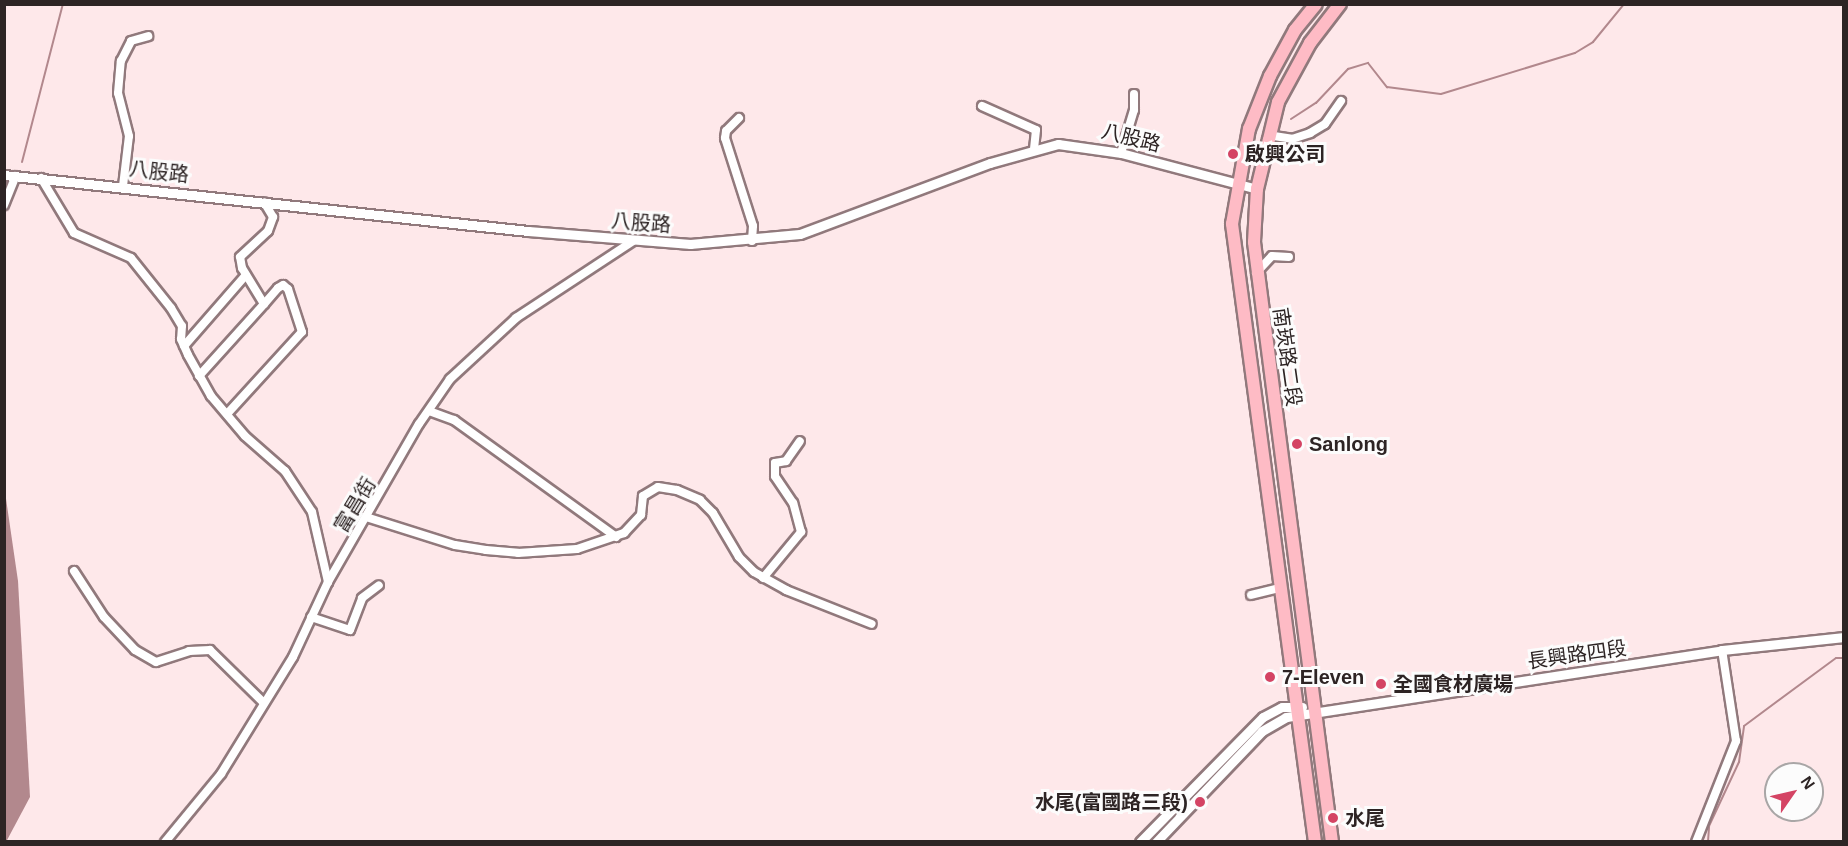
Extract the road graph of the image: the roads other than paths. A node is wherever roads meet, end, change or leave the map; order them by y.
1 (1316, 4) edge
2 (1340, 4) edge
3 (148, 36) dead end
4 (1134, 94) dead end
5 (1341, 101) dead end
6 (982, 106) dead end
7 (739, 118) dead end
8 (1266, 140) junction
9 (1034, 148) junction
10 (1121, 153) junction
11 (4, 175) edge
12 (16, 176) junction
13 (41, 178) junction
14 (1237, 185) junction
15 (123, 186) junction
16 (1257, 189) junction
17 (264, 202) junction
18 (4, 205) edge
19 (633, 241) junction
20 (752, 241) junction
21 (1289, 257) dead end
22 (1255, 274) junction
23 (246, 275) junction
24 (264, 304) junction
25 (184, 346) junction
26 (199, 376) junction
27 (429, 411) junction
28 (227, 414) junction
29 (800, 441) dead end
30 (366, 517) junction
31 (616, 537) junction
32 (74, 571) dead end
33 (763, 578) junction
34 (328, 582) junction
35 (378, 585) dead end
36 (1280, 588) junction
37 (1251, 595) dead end
38 (311, 617) junction
39 (872, 624) dead end
40 (1844, 637) edge
41 (1722, 650) junction
42 (262, 702) junction
43 (1298, 710) junction
44 (1316, 711) junction
45 (165, 842) edge
46 (1140, 842) edge
47 (1156, 842) edge
48 (1315, 842) edge
49 (1332, 842) edge
50 (1696, 842) edge

1 - 14 main road, 南崁路二段
2 - 8 main road, 南崁路二段
3 - 15 street
4 - 10 street
5 - 8 street
6 - 9 street
7 - 20 street
8 - 16 main road, 南崁路二段
9 - 10 street, 八股路
9 - 20 street, 八股路
10 - 14 street, 八股路
11 - 12 street, 八股路
12 - 13 street, 八股路
12 - 18 street
13 - 15 street, 八股路
13 - 25 street
14 - 16 street, 八股路
14 - 36 main road, 南崁路二段
15 - 17 street, 八股路
16 - 22 main road, 南崁路二段
17 - 19 street, 八股路
17 - 23 street
19 - 20 street, 八股路
19 - 27 street, 富昌街
21 - 22 street
22 - 44 main road, 南崁路二段
23 - 24 street
23 - 25 street
24 - 26 street
24 - 28 street
25 - 26 street
26 - 28 street
27 - 30 street, 富昌街
27 - 31 street
28 - 34 street
29 - 33 street
30 - 31 street
30 - 34 street, 富昌街
31 - 33 street
32 - 42 street
33 - 39 street
34 - 38 street, 富昌街
35 - 38 street
36 - 37 street
36 - 43 main road, 南崁路二段
38 - 42 street, 富昌街
40 - 41 street, 長興路四段
41 - 44 street, 長興路四段
41 - 50 street
42 - 45 street, 富昌街
43 - 44 street
43 - 46 street
43 - 47 street
43 - 48 main road, 南崁路二段
44 - 49 main road, 南崁路二段

